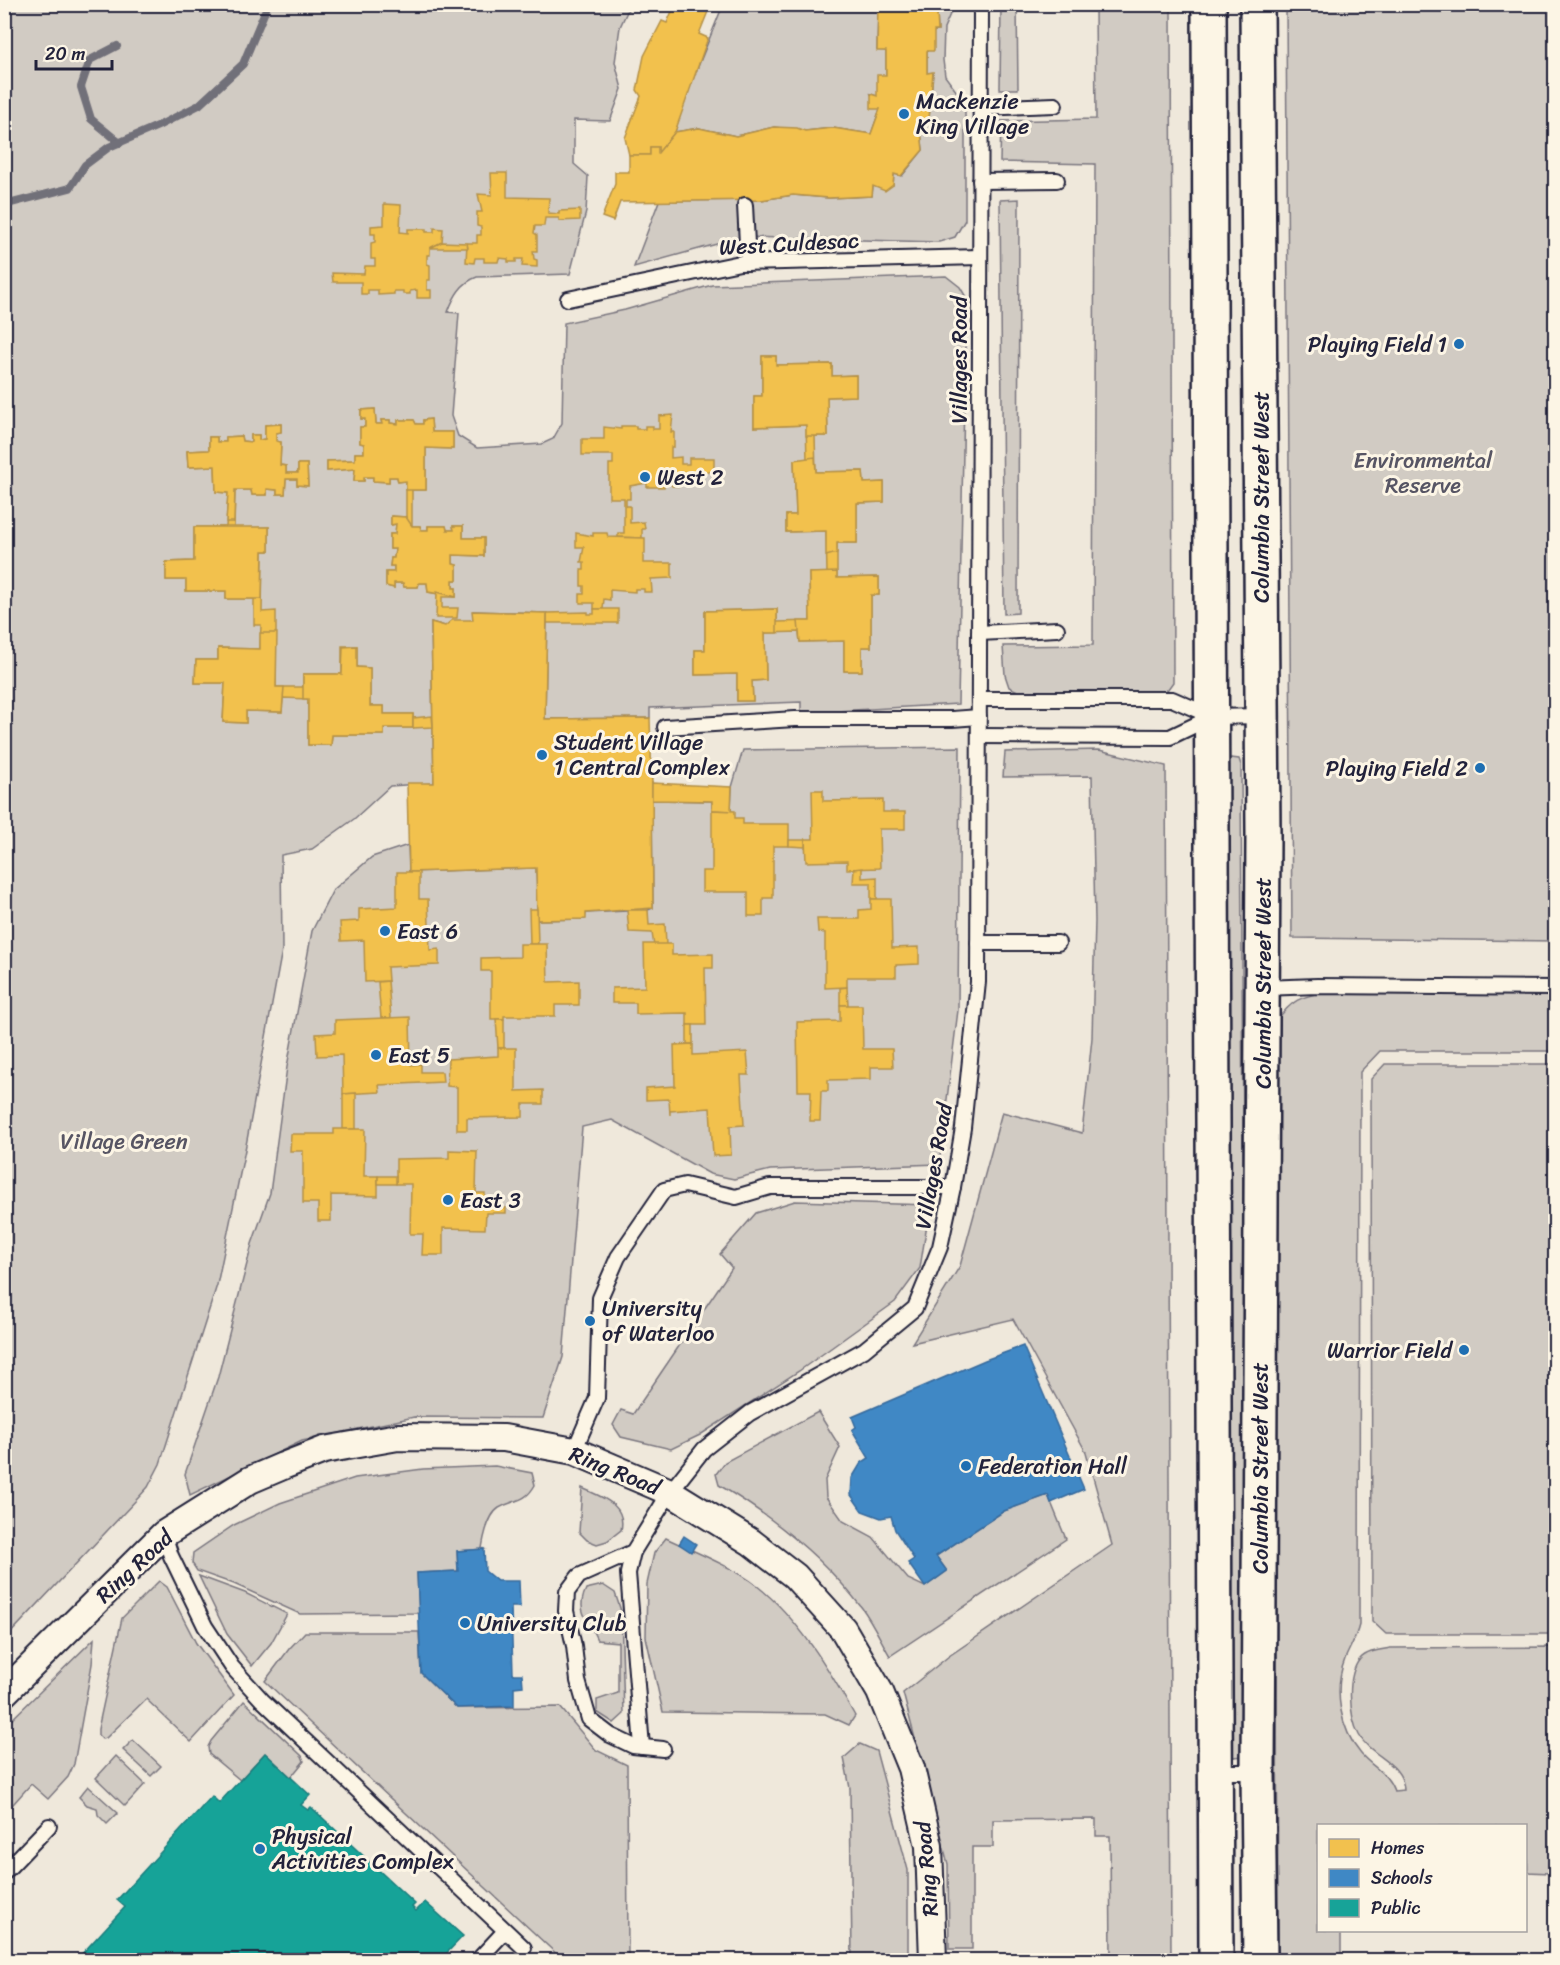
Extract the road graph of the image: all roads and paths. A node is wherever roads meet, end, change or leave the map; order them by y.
1 (981, 4) edge
2 (1209, 4) edge
3 (1257, 4) edge
4 (1055, 105) dead end
5 (980, 108) junction
6 (1057, 180) dead end
7 (980, 181) junction
8 (745, 205) dead end
9 (980, 257) junction
10 (748, 262) junction
11 (568, 299) dead end
12 (1057, 629) dead end
13 (979, 633) junction
14 (978, 699) junction
15 (1262, 716) junction
16 (979, 717) junction
17 (1212, 717) junction
18 (665, 727) dead end
19 (979, 736) junction
20 (978, 943) junction
21 (1058, 943) dead end
22 (1263, 988) junction
23 (1556, 988) edge
24 (953, 1187) junction
25 (574, 1451) junction
26 (670, 1492) junction
27 (164, 1534) junction
28 (633, 1552) junction
29 (4, 1693) edge
30 (642, 1747) junction
31 (663, 1749) dead end
32 (1215, 1772) junction
33 (1258, 1772) junction
34 (50, 1826) dead end
35 (4, 1872) edge
36 (506, 1931) junction
37 (524, 1948) dead end
38 (478, 1960) edge
39 (933, 1960) edge
40 (1216, 1960) edge
41 (1260, 1960) edge

1 - 5 lane, Villages Road
2 - 17 main road, Columbia Street West
3 - 15 main road, Columbia Street West
4 - 5 lane
5 - 7 lane, Villages Road
6 - 7 lane
7 - 9 lane, Villages Road
8 - 10 lane
9 - 10 lane, West Culdesac
9 - 13 lane, Villages Road
10 - 11 lane, West Culdesac
12 - 13 lane
13 - 14 lane, Villages Road
14 - 16 lane, Villages Road
14 - 17 lane
15 - 17 lane
15 - 22 main road, Columbia Street West
16 - 18 lane
16 - 19 lane, Villages Road
17 - 19 lane
17 - 32 main road, Columbia Street West
19 - 20 lane, Villages Road
20 - 21 lane
20 - 24 lane, Villages Road
22 - 23 lane
22 - 33 main road, Columbia Street West
24 - 25 lane
24 - 26 lane, Villages Road
25 - 26 street, Ring Road
25 - 27 street, Ring Road
26 - 28 lane, Villages Road
26 - 39 street, Ring Road
27 - 29 street, Ring Road
27 - 36 lane
28 - 30 lane
28 - 30 lane
30 - 31 lane
32 - 33 lane
32 - 40 main road, Columbia Street West
33 - 41 main road, Columbia Street West
34 - 35 lane
36 - 37 lane
36 - 38 lane

